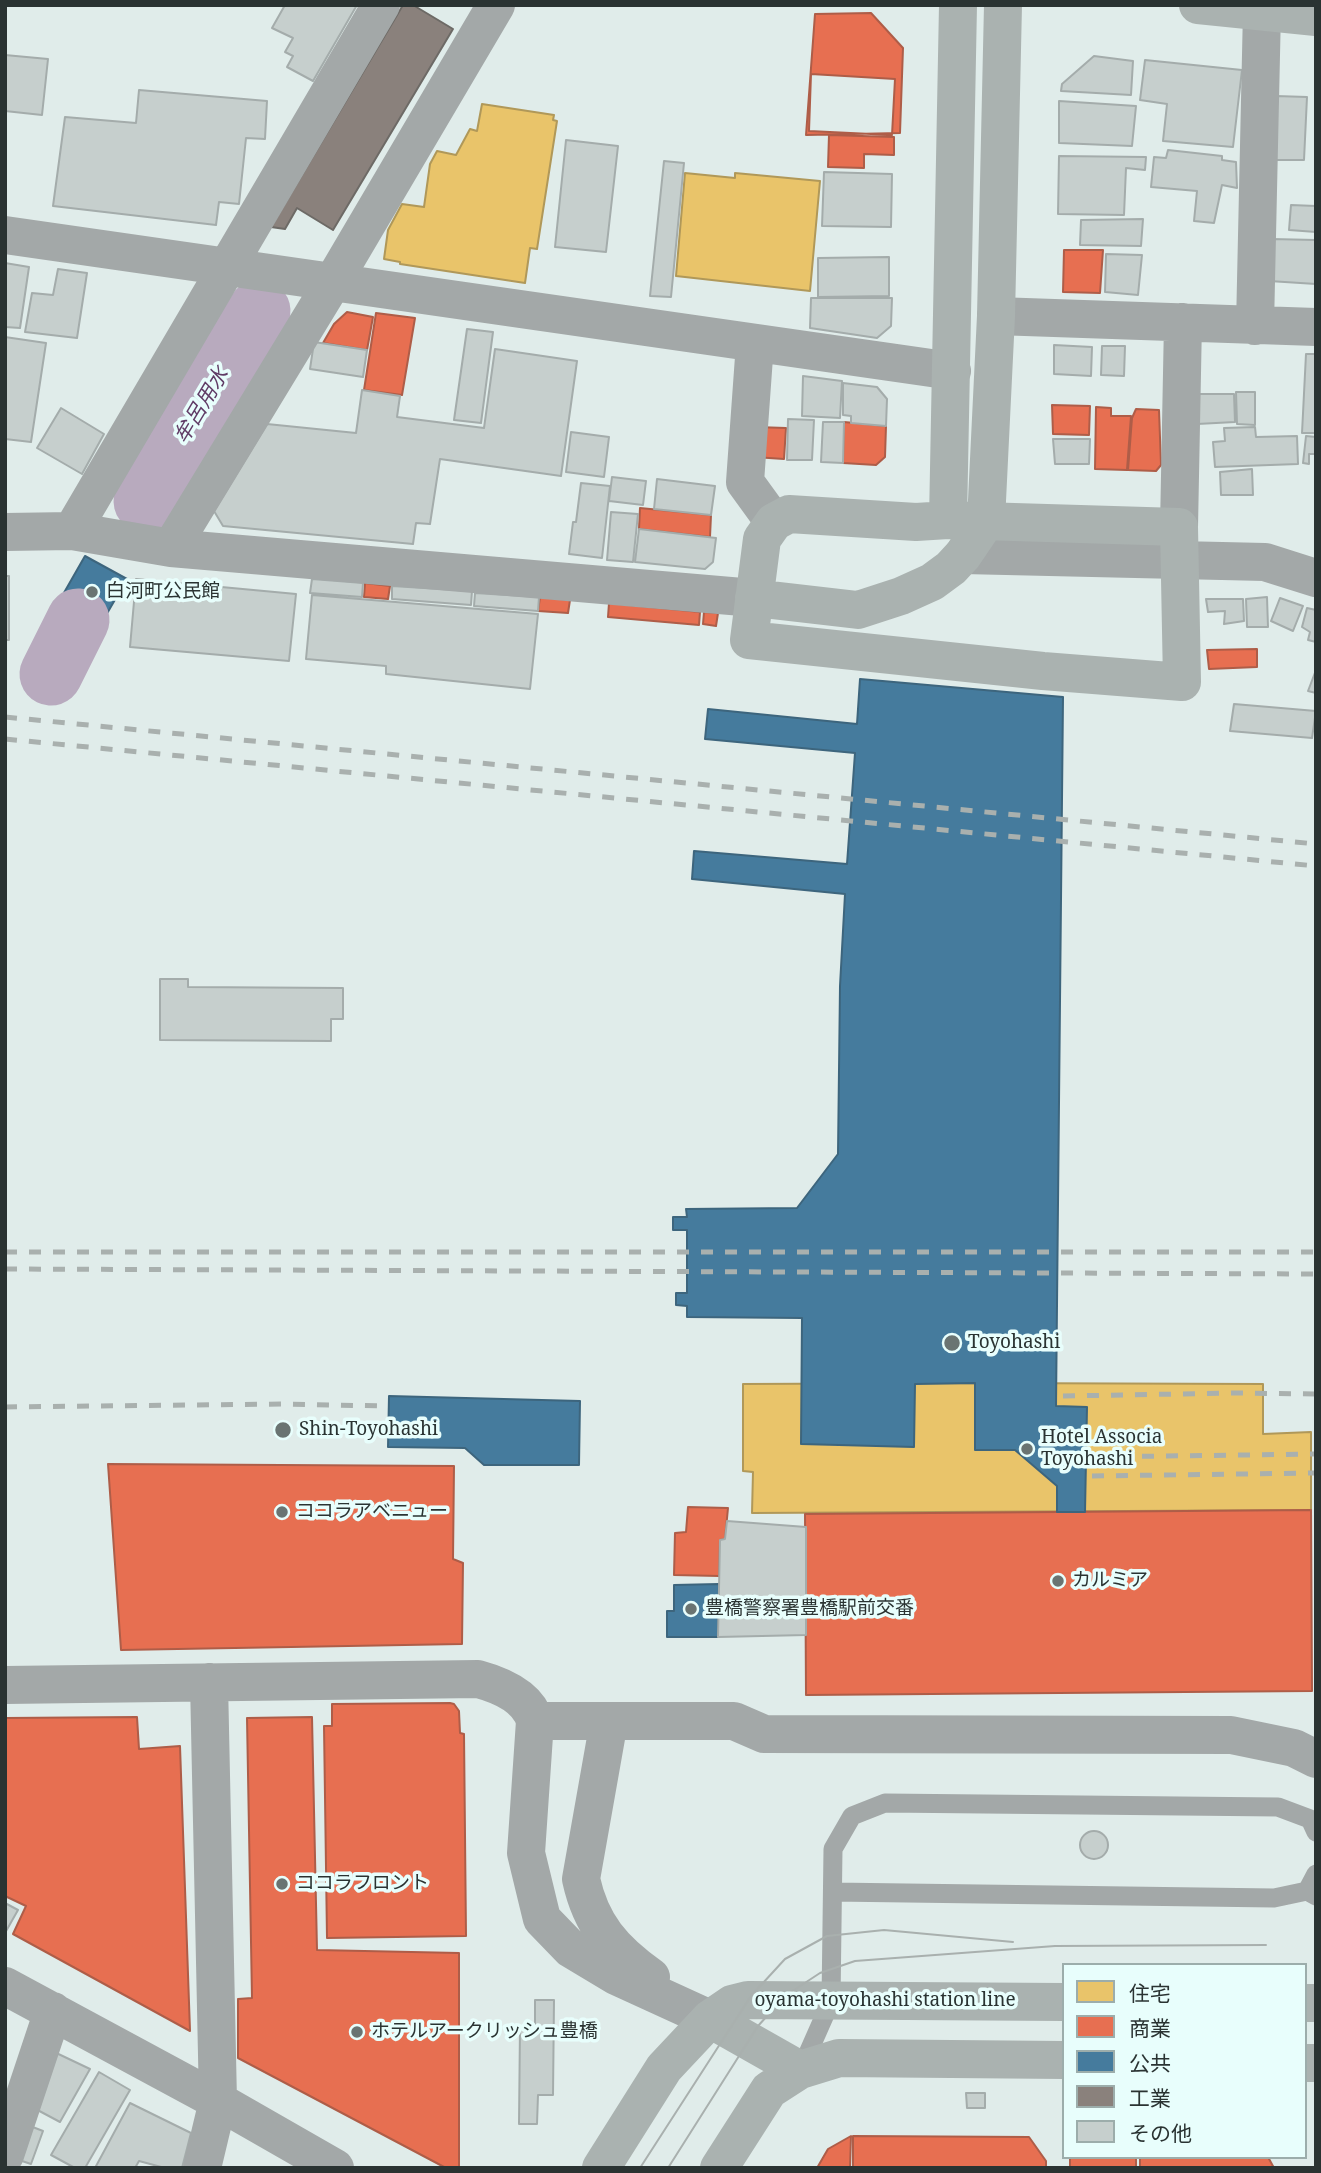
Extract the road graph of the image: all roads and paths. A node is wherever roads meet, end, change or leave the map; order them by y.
1 (381, 5) edge
2 (496, 5) edge
3 (958, 5) edge
4 (1003, 5) edge
5 (1198, 5) edge
6 (1262, 10) junction
7 (1316, 17) edge
8 (5, 235) edge
9 (229, 267) junction
10 (334, 280) junction
11 (996, 316) junction
12 (1183, 322) junction
13 (1255, 326) junction
14 (1316, 327) edge
15 (755, 342) junction
16 (952, 371) junction
17 (932, 521) junction
18 (986, 521) junction
19 (774, 522) junction
20 (5, 531) edge
21 (72, 531) junction
22 (1180, 544) junction
23 (171, 548) junction
24 (963, 555) junction
25 (1316, 578) edge
26 (932, 582) junction
27 (754, 598) junction
28 (209, 1682) junction
29 (5, 1685) edge
30 (535, 1721) junction
31 (609, 1721) junction
32 (1316, 1759) edge
33 (1316, 1832) edge
34 (1313, 1887) edge
35 (833, 1892) junction
36 (5, 1986) edge
37 (831, 2001) junction
38 (1062, 2002) edge
39 (53, 2011) junction
40 (710, 2019) junction
41 (1062, 2060) edge
42 (800, 2070) junction
43 (219, 2101) junction
44 (5, 2155) edge
45 (202, 2168) edge
46 (335, 2168) edge
47 (601, 2168) edge
48 (719, 2168) edge

1 - 9 street
2 - 10 street
3 - 16 street
4 - 11 street
5 - 6 street
6 - 7 street
6 - 13 street
8 - 9 street
9 - 10 street
9 - 21 street
10 - 15 street
10 - 23 street
11 - 12 street
11 - 18 street
12 - 13 street
12 - 22 street
13 - 14 street
15 - 16 street
15 - 19 street
16 - 17 street
17 - 18 street
17 - 19 street
17 - 26 street
18 - 22 street
18 - 24 street
19 - 27 street
20 - 21 street
21 - 23 street
22 - 24 street
22 - 25 street
22 - 27 street
23 - 27 street
24 - 26 street
26 - 27 street
28 - 29 street
28 - 30 street
28 - 43 street
30 - 31 street
30 - 40 street
31 - 32 street
31 - 40 street
33 - 35 lane
34 - 35 lane
35 - 37 lane
36 - 39 street
37 - 38 street, oyama-toyohashi station line
37 - 40 street, oyama-toyohashi station line
37 - 42 lane
39 - 43 street
39 - 44 street
40 - 42 street
40 - 47 street, oyama-toyohashi station line
41 - 42 street
42 - 48 street
43 - 45 street
43 - 46 street

